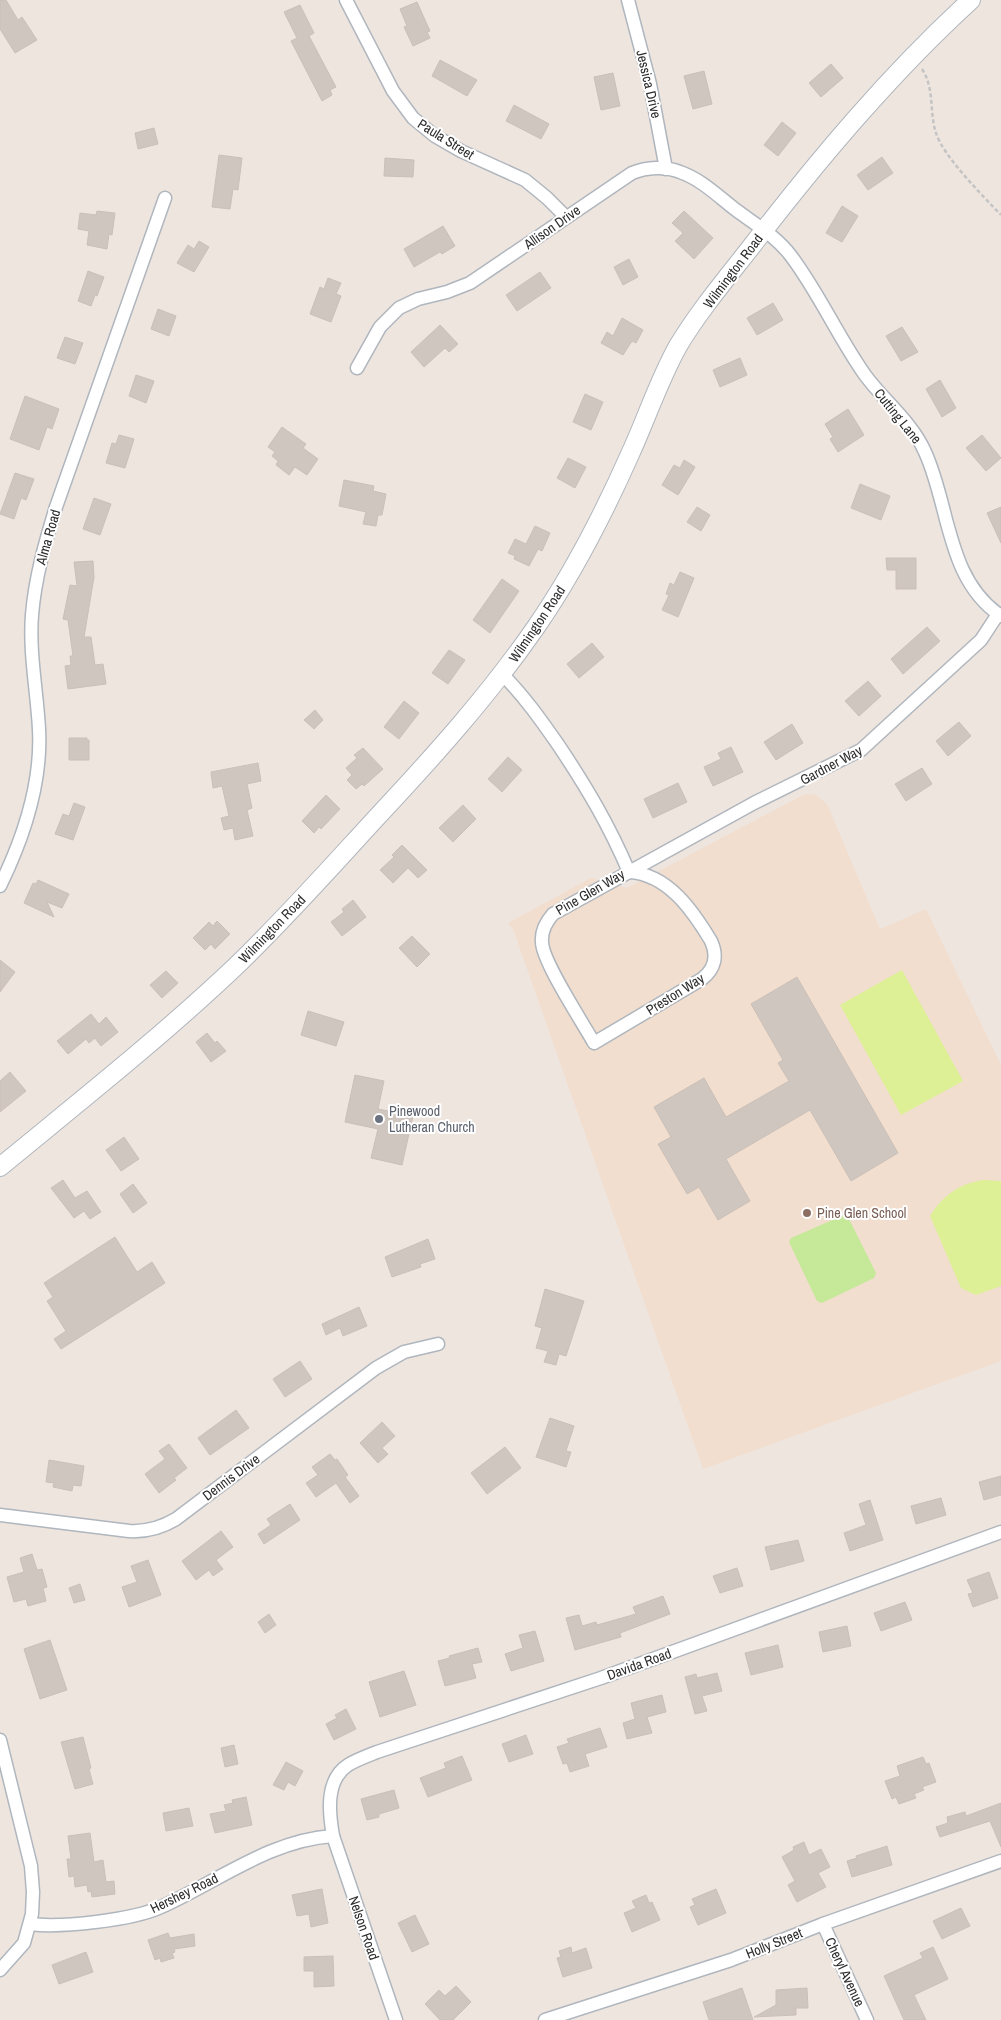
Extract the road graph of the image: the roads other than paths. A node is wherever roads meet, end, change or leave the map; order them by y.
1 (346, 0) edge
2 (628, 0) edge
3 (971, 0) edge
4 (666, 169) junction
5 (165, 198) dead end
6 (566, 217) junction
7 (764, 231) junction
8 (357, 368) dead end
9 (1000, 615) edge
10 (502, 674) junction
11 (629, 872) junction
12 (0, 886) edge
13 (594, 1043) joint
14 (0, 1166) edge
15 (438, 1344) dead end
16 (0, 1515) edge
17 (1001, 1532) edge
18 (0, 1740) edge
19 (332, 1836) junction
20 (1001, 1862) edge
21 (30, 1924) junction
22 (822, 1924) junction
23 (0, 1970) edge
24 (396, 2020) edge
25 (545, 2020) edge
26 (867, 2020) edge

1 - 6 street, Paula Street
2 - 4 street, Jessica Drive
3 - 7 main road, Wilmington Road
4 - 6 street, Allison Drive
4 - 7 street, Allison Drive
5 - 12 street, Alma Road
6 - 8 street, Allison Drive
7 - 9 street, Cutting Lane
7 - 10 main road, Wilmington Road
9 - 11 street, Gardner Way
10 - 11 street, Pine Glen Way
10 - 14 main road, Wilmington Road
11 - 13 street, Pine Glen Way
11 - 13 street, Preston Way
15 - 16 street, Dennis Drive
17 - 19 street, Davida Road
18 - 21 street
19 - 21 street, Hershey Road
19 - 24 street, Nelson Road
20 - 22 street, Holly Street
21 - 23 street
22 - 25 street, Holly Street
22 - 26 street, Cheryl Avenue

